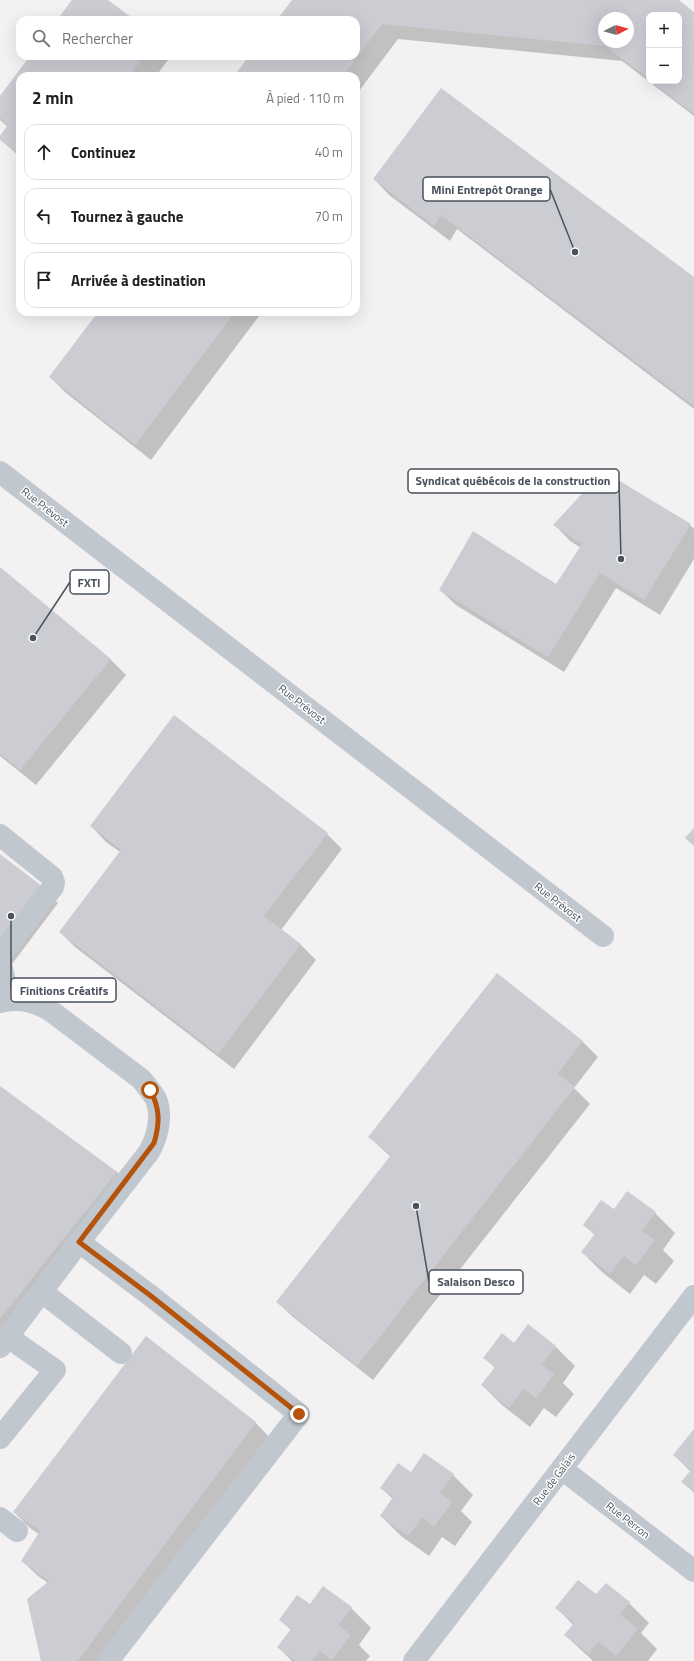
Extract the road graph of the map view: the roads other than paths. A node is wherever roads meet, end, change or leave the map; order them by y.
1 (0, 472) edge
2 (0, 835) edge
3 (603, 936) dead end
4 (0, 955) edge
5 (0, 959) edge
6 (5, 1001) edge
7 (79, 1242) junction
8 (42, 1292) junction
9 (694, 1296) edge
10 (4, 1342) edge
11 (121, 1353) dead end
12 (0, 1438) edge
13 (562, 1468) junction
14 (0, 1518) edge
15 (17, 1531) dead end
16 (694, 1571) edge
17 (108, 1661) edge
18 (414, 1661) edge

1 - 3 street, Rue Prévost
2 - 4 street
5 - 6 street
6 - 7 street
7 - 8 street
7 - 17 street
8 - 10 street
8 - 11 street
9 - 13 street, Rue de Galais
10 - 12 street
13 - 16 street, Rue Perron
13 - 18 street, Rue de Galais
14 - 15 street

